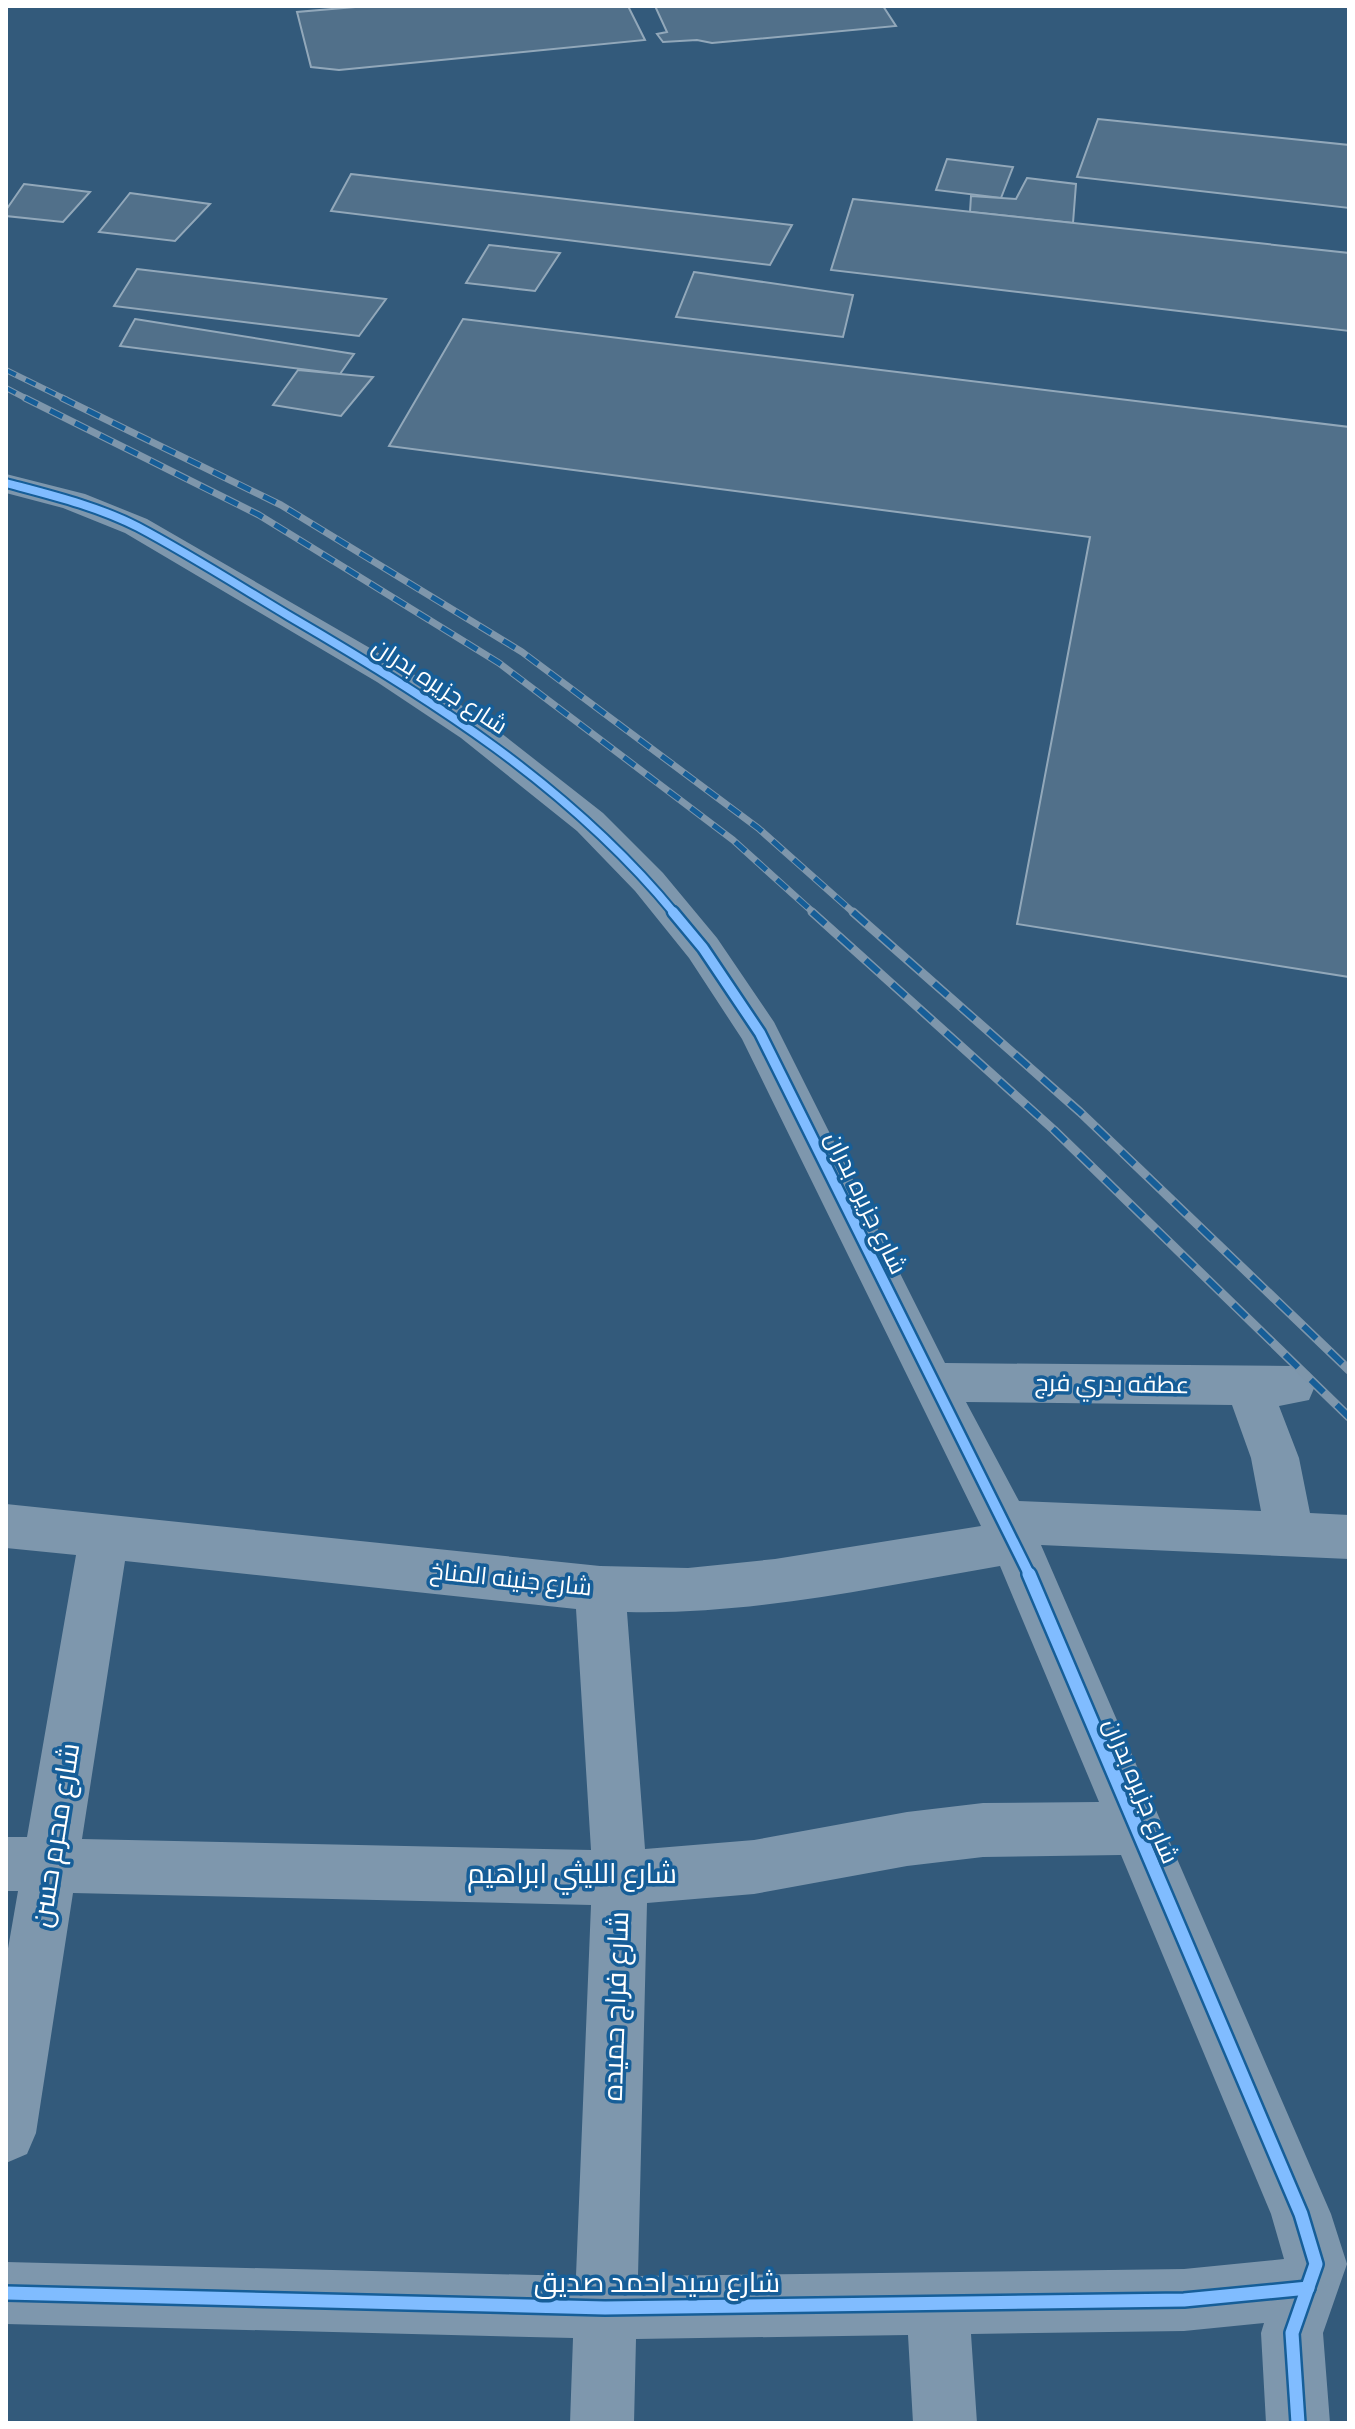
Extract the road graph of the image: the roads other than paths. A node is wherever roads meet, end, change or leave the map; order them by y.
1 (6, 483) edge
2 (931, 1382) junction
3 (6, 1526) edge
4 (1010, 1532) junction
5 (1288, 1534) junction
6 (104, 1536) junction
7 (1349, 1537) edge
8 (600, 1589) junction
9 (1134, 1828) junction
10 (28, 1864) edge
11 (620, 1878) junction
12 (6, 2133) edge
13 (1312, 2276) junction
14 (6, 2293) edge
15 (937, 2303) junction
16 (605, 2308) junction
17 (602, 2423) edge
18 (945, 2423) edge
19 (1298, 2423) edge

1 - 2 street, شارع جزيره بدران
2 - 4 street, شارع جزيره بدران
2 - 5 street, عطفه بدري فرج
3 - 6 street, شارع جنينه المناخ
4 - 5 street, شارع جنينه المناخ
4 - 8 street, شارع جنينه المناخ
4 - 9 street, شارع جزيره بدران
5 - 7 street, شارع جنينه المناخ
6 - 8 street, شارع جنينه المناخ
6 - 10 street, شارع محرم حسن
8 - 11 street, شارع فراج حميده
9 - 11 street, شارع الليثي ابراهيم
9 - 13 street, شارع جزيره بدران
10 - 11 street, شارع الليثي ابراهيم
10 - 12 street, شارع محرم حسن
11 - 16 street, شارع فراج حميده
13 - 15 street, شارع سيد احمد صديق
13 - 19 street
14 - 16 street, شارع سيد احمد صديق
15 - 16 street, شارع سيد احمد صديق
15 - 18 street
16 - 17 street, شارع فراج حميده

